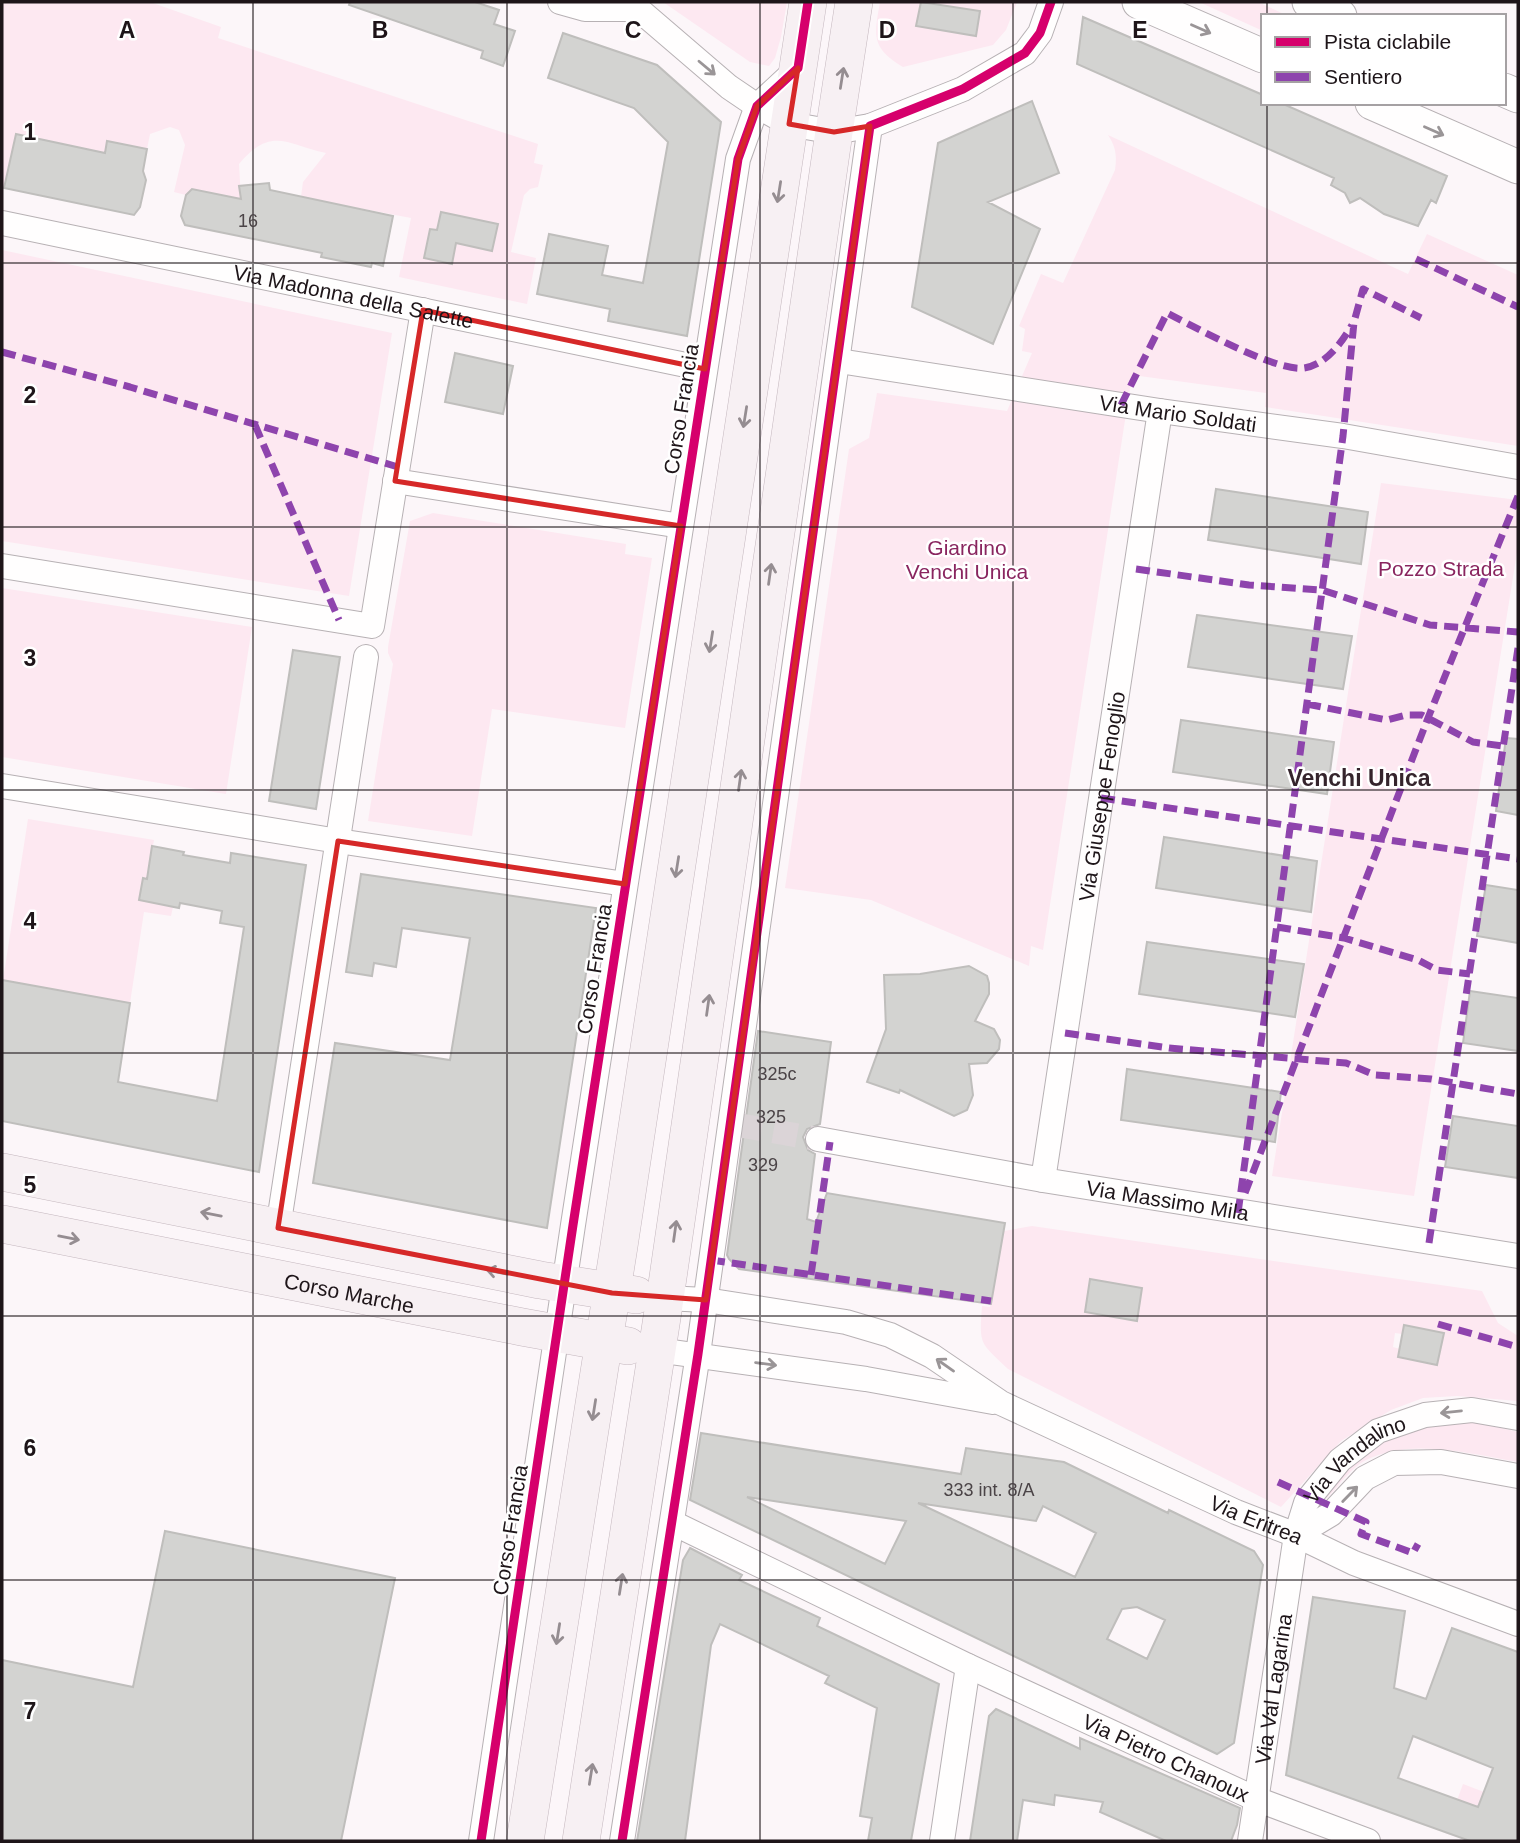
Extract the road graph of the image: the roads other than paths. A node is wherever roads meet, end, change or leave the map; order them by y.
1 (560, 2) edge
2 (808, 2) edge
3 (855, 2) edge
4 (1051, 2) edge
5 (1139, 2) edge
6 (1309, 2) edge
7 (635, 5) edge
8 (1336, 14) edge
9 (1261, 55) edge
10 (798, 68) junction
11 (1377, 105) edge
12 (757, 106) junction
13 (789, 124) junction
14 (870, 126) junction
15 (834, 132) junction
16 (1518, 167) edge
17 (2, 223) edge
18 (423, 310) junction
19 (839, 361) junction
20 (705, 369) junction
21 (1160, 411) junction
22 (1518, 467) edge
23 (395, 481) junction
24 (681, 526) junction
25 (2, 566) edge
26 (804, 595) junction
27 (366, 657) dead end
28 (757, 666) junction
29 (2, 786) edge
30 (338, 841) junction
31 (625, 884) junction
32 (818, 1139) tunnel mouth
33 (2, 1172) edge
34 (1043, 1180) junction
35 (2, 1224) edge
36 (278, 1228) junction
37 (1518, 1256) edge
38 (564, 1284) junction
39 (612, 1293) junction
40 (665, 1298) junction
41 (706, 1300) junction
42 (556, 1333) junction
43 (605, 1342) junction
44 (657, 1350) junction
45 (698, 1354) junction
46 (1001, 1403) junction
47 (1518, 1418) edge
48 (1518, 1476) edge
49 (673, 1523) junction
50 (1296, 1535) junction
51 (1518, 1625) edge
52 (968, 1666) junction
53 (1256, 1800) junction
54 (481, 1841) edge
55 (525, 1841) edge
56 (581, 1841) edge
57 (622, 1841) edge
58 (942, 1841) edge
59 (1250, 1841) edge
60 (1368, 1841) edge

1 - 7 street
2 - 10 main road
15 -> 3 main road
4 - 14 street
5 -> 9 main road
6 - 8 main road
7 -> 12 street
10 - 12 street
10 - 13 main road
11 -> 16 main road
12 - 13 street
12 - 20 street, Corso Francia
13 - 15 street
13 -> 39 main road
14 - 15 street
14 - 19 street
28 -> 15 main road
17 - 18 street, Via Madonna della Salette
18 - 20 street, Via Madonna della Salette
18 - 23 street
19 - 21 street, Via Mario Soldati
19 - 26 street
20 - 24 street, Corso Francia
21 - 22 street, Via Mario Soldati
21 - 34 street, Via Giuseppe Fenoglio
23 - 24 street
23 - 25 street
24 - 31 street, Corso Francia
26 - 28 street
26 - 41 street
27 - 30 street
40 -> 28 main road
29 - 30 street, Corso Francia
30 - 31 street, Corso Francia
30 - 36 street
31 - 38 street, Corso Francia
32 - 34 street, Via Massimo Mila
36 -> 33 main road
34 - 37 street, Via Massimo Mila
35 -> 42 main road, Corso Marche
38 -> 36 main road
38 - 39 main road
38 - 42 street, Corso Francia
39 - 40 main road
39 - 43 main road
40 - 41 street
40 - 44 main road
41 - 45 street
46 -> 41 street
42 - 43 main road, Corso Marche
42 - 54 street, Corso Francia
43 - 44 main road, Corso Marche
43 -> 55 main road
44 - 45 street, Corso Marche
56 -> 44 main road
45 -> 46 street
45 - 49 street
46 - 50 street, Via Eritrea
47 -> 50 street, Via Vandalino
50 -> 48 street, Via Vandalino
49 - 52 street, Via Pietro Chanoux
49 - 57 street
50 - 51 street, Via Eritrea
50 - 53 street, Via Val Lagarina
52 - 53 street, Via Pietro Chanoux
52 - 58 street
53 - 59 street, Via Val Lagarina
53 - 60 street, Via Pietro Chanoux

